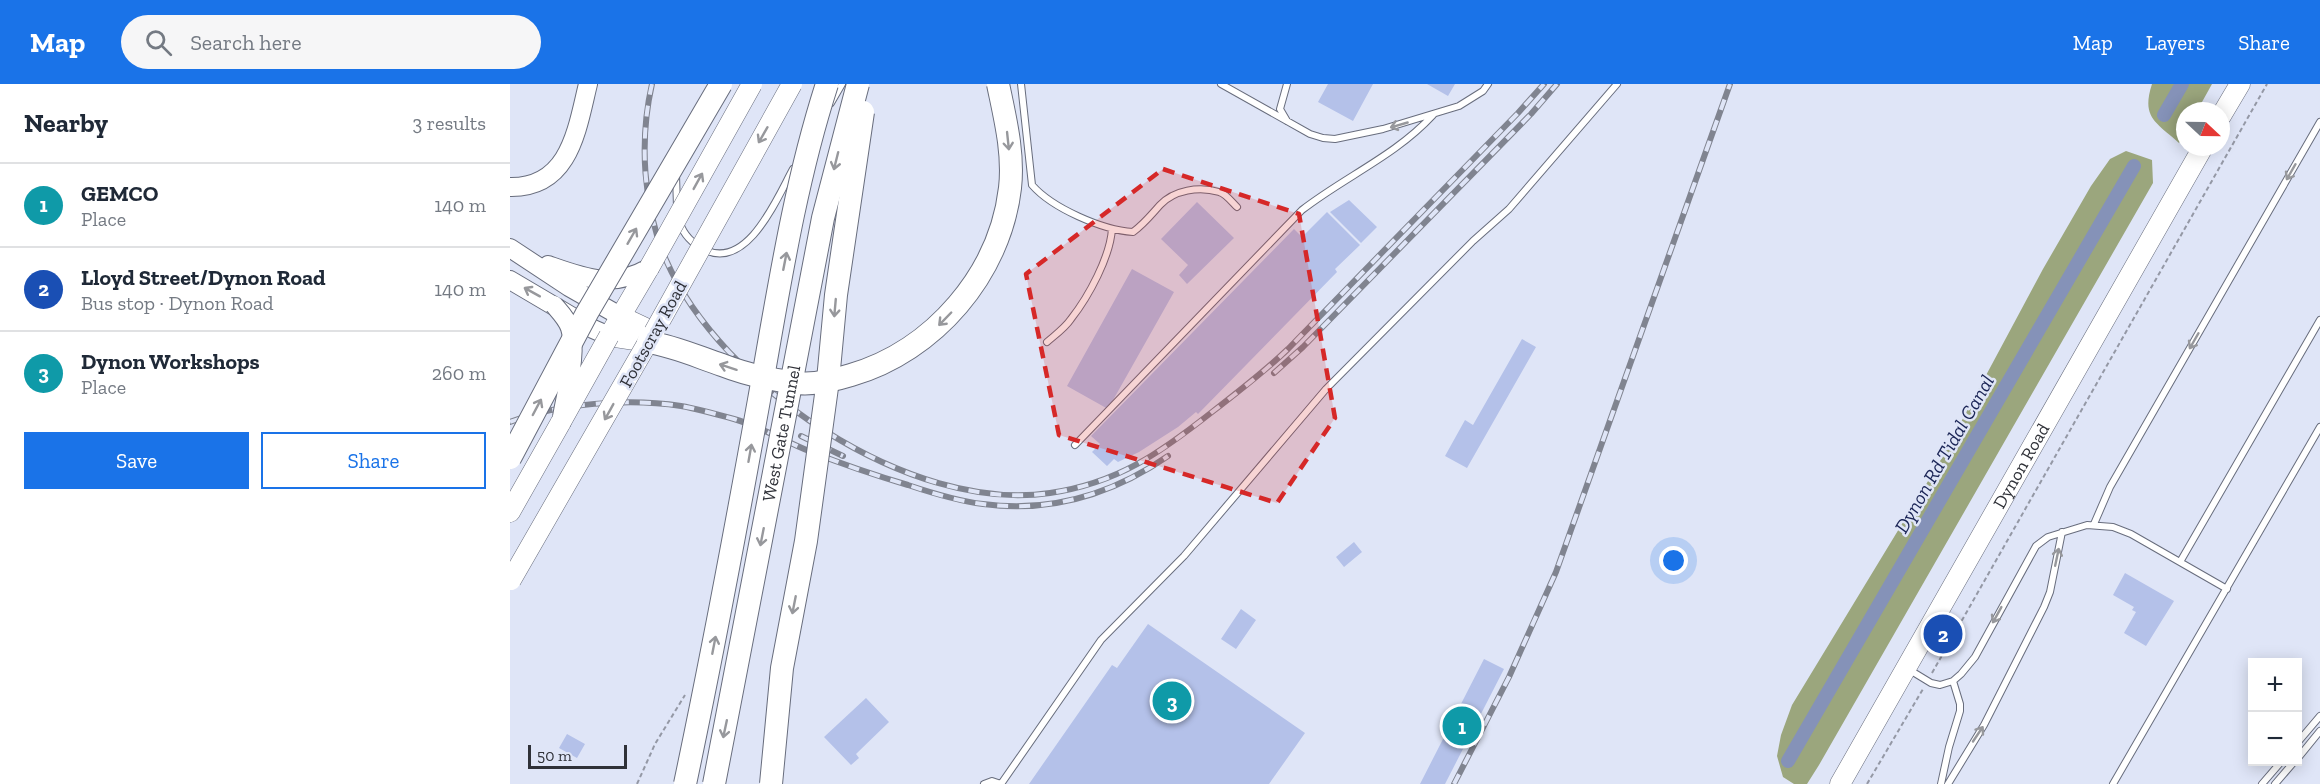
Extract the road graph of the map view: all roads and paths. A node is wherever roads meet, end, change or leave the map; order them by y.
1 (588, 84) edge
2 (713, 84) edge
3 (721, 84) edge
4 (752, 84) edge
5 (792, 84) edge
6 (827, 84) edge
7 (842, 84) edge
8 (858, 84) edge
9 (867, 84) edge
10 (998, 84) edge
11 (1021, 84) edge
12 (1221, 84) edge
13 (1287, 84) edge
14 (1488, 84) edge
15 (1617, 84) edge
16 (2240, 84) edge
17 (2267, 84) edge
18 (2230, 102) edge
19 (1433, 115) junction
20 (1287, 121) junction
21 (2320, 122) edge
22 (2198, 156) edge
23 (510, 187) edge
24 (1237, 207) dead end
25 (1112, 229) junction
26 (510, 248) edge
27 (526, 258) junction
28 (649, 268) junction
29 (510, 280) edge
30 (554, 305) junction
31 (620, 316) junction
32 (2320, 320) edge
33 (609, 336) junction
34 (651, 337) junction
35 (1047, 342) dead end
36 (561, 422) junction
37 (2320, 427) edge
38 (1075, 445) dead end
39 (510, 458) edge
40 (510, 512) edge
41 (2094, 524) junction
42 (2062, 532) junction
43 (2180, 562) junction
44 (510, 582) edge
45 (2227, 589) junction
46 (1905, 668) junction
47 (1928, 681) junction
48 (1953, 681) junction
49 (687, 691) dead end
50 (2320, 716) edge
51 (2320, 731) edge
52 (2302, 737) edge
53 (2302, 753) edge
54 (2278, 766) edge
55 (2291, 766) edge
56 (637, 784) edge
57 (685, 784) edge
58 (714, 784) edge
59 (771, 784) edge
60 (984, 784) edge
61 (1840, 784) edge
62 (1867, 784) edge
63 (1941, 784) edge
64 (1948, 784) edge
65 (2113, 784) edge
66 (2262, 784) edge
67 (2275, 784) edge

1 - 23 street
2 - 7 lane
39 -> 3 highway, bridge
28 -> 4 main road, Footscray Road, bridge
5 -> 34 main road, Footscray Road, bridge
57 -> 6 highway, West Gate Tunnel, bridge
8 -> 58 highway, West Gate Tunnel, bridge
9 -> 59 highway, bridge
10 -> 34 highway, bridge
11 - 25 lane
12 - 20 lane
13 - 20 lane
14 - 19 lane
15 - 60 lane
16 - 18 main road
17 - 47 path
19 -> 20 lane
19 - 38 lane
21 -> 41 lane
22 - 46 main road, Dynon Road
24 - 25 lane
25 - 35 lane
26 - 27 street
27 - 28 street
27 - 31 street
28 - 31 main road, Footscray Road
30 -> 29 street
30 - 33 street, bridge
30 - 36 street, bridge
31 - 33 main road, Footscray Road
31 - 34 main road
32 - 43 lane
33 - 34 main road
33 - 36 main road, Footscray Road, bridge
34 -> 44 main road, Footscray Road, bridge
36 - 40 main road, Footscray Road
37 - 45 lane
41 - 42 lane
41 - 43 lane
42 -> 48 lane
64 -> 42 lane
43 - 45 lane
45 - 65 lane
46 - 47 lane
46 - 61 main road, Dynon Road
47 - 48 lane
47 - 62 path
48 - 63 lane
49 - 56 path
50 - 52 lane
51 - 53 lane
54 - 66 lane
55 - 67 lane

